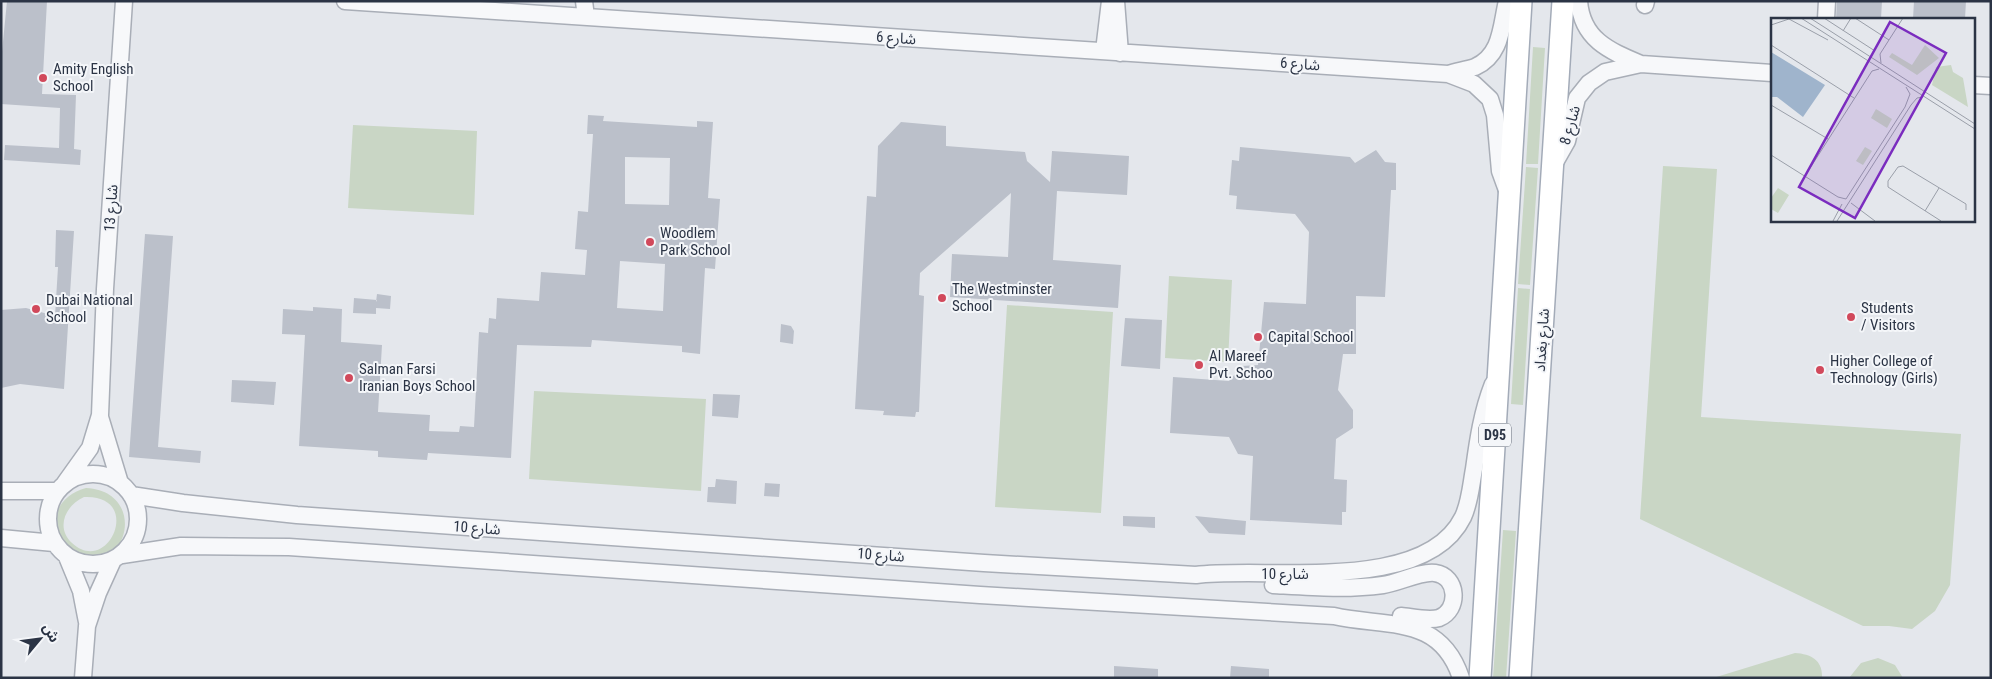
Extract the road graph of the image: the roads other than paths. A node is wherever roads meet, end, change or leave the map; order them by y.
1 (124, 1) edge
2 (344, 1) edge
3 (1110, 1) edge
4 (1116, 1) edge
5 (1507, 1) edge
6 (1521, 1) edge
7 (1563, 1) edge
8 (1579, 1) edge
9 (1827, 1) edge
10 (558, 8) edge
11 (585, 9) edge
12 (1826, 18) edge
13 (1104, 52) junction
14 (1120, 52) junction
15 (1641, 64) junction
16 (1771, 73) edge
17 (1448, 74) junction
18 (1974, 85) edge
19 (1991, 86) edge
20 (1554, 164) junction
21 (1508, 193) junction
22 (1499, 371) junction
23 (100, 415) junction
24 (61, 487) junction
25 (126, 489) junction
26 (1, 491) edge
27 (1, 538) edge
28 (54, 543) junction
29 (67, 557) junction
30 (117, 558) junction
31 (1196, 575) junction
32 (1334, 616) junction
33 (88, 626) junction
34 (83, 678) edge
35 (1461, 678) edge
36 (1480, 678) edge
37 (1520, 678) edge

1 - 23 street, شارع 13
2 - 10 street, شارع 6
3 - 13 street
4 - 14 street
5 - 17 street, شارع 6
6 - 21 main road, D95
7 - 20 main road, شارع بغداد
8 - 15 street, شارع 8
9 - 12 street
10 - 11 street, شارع 6
11 - 13 street, شارع 6
13 - 14 street, شارع 6
14 - 17 street, شارع 6
15 - 16 street, شارع 8
15 - 20 street, شارع 8
17 - 21 street, شارع 6
18 - 19 street
20 - 37 main road, شارع بغداد
21 - 22 main road, D95
22 - 31 street, شارع 10
22 - 36 main road, D95
23 - 24 street, شارع 13
23 - 25 street, شارع 13
24 - 25 street
24 - 26 street
24 - 28 street
25 - 30 street
25 - 31 street, شارع 10
27 - 28 street
28 - 29 street
29 - 30 street
29 - 33 street
30 - 32 street
30 - 33 street
31 - 32 street
32 - 35 street
33 - 34 street

